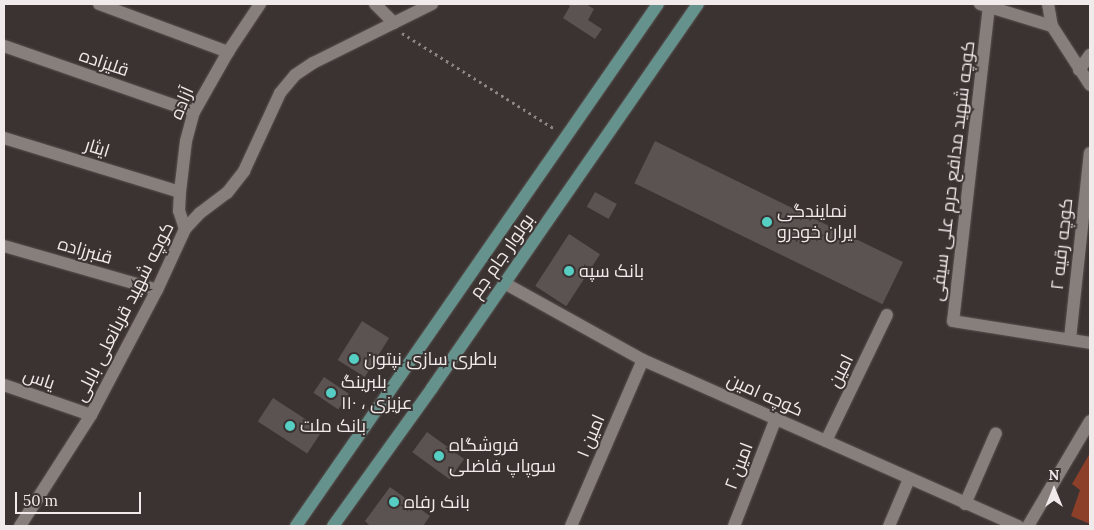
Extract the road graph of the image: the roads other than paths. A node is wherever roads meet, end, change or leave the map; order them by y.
1 (99, 4) edge
2 (260, 4) edge
3 (374, 4) edge
4 (432, 4) edge
5 (658, 4) edge
6 (1048, 4) edge
7 (985, 5) edge
8 (692, 6) edge
9 (392, 24) junction
10 (1052, 26) junction
11 (4, 46) edge
12 (228, 52) junction
13 (1090, 55) edge
14 (1079, 70) junction
15 (1090, 85) edge
16 (194, 112) junction
17 (4, 138) edge
18 (1090, 153) edge
19 (180, 192) junction
20 (185, 229) junction
21 (4, 246) edge
22 (504, 283) junction
23 (158, 290) junction
24 (887, 315) dead end
25 (1070, 339) junction
26 (1090, 343) edge
27 (643, 360) junction
28 (4, 385) edge
29 (91, 415) junction
30 (776, 418) junction
31 (1090, 421) edge
32 (996, 434) dead end
33 (826, 441) junction
34 (909, 479) junction
35 (965, 504) junction
36 (20, 526) edge
37 (296, 526) edge
38 (333, 526) edge
39 (571, 526) edge
40 (734, 526) edge
41 (889, 526) edge
42 (1018, 526) edge
43 (1028, 526) edge

1 - 12 street
2 - 12 street, آزاده
3 - 9 street
4 - 9 street, کوچه شهید قربانعلی بابلی
5 - 37 main road, بولوار جام جم
6 - 10 street
7 - 10 street
7 - 25 street, کوچه شهید مدافع حرم علی سیفی
8 - 22 main road, بولوار جام جم
9 - 20 street, کوچه شهید قربانعلی بابلی
10 - 14 street
11 - 16 street, قلیزاده
12 - 16 street, آزاده
13 - 14 street
14 - 15 street
16 - 19 street, آزاده
17 - 19 street, ایثار
18 - 25 street, کوچه رقیه ۲
19 - 20 street, آزاده
20 - 23 street, کوچه شهید قربانعلی بابلی
21 - 23 street, قنبرزاده
22 - 27 street, کوچه امین
22 - 38 main road, بولوار جام جم
23 - 29 street, کوچه شهید قربانعلی بابلی
24 - 33 street, امین
25 - 26 street, کوچه شهید مدافع حرم علی سیفی
27 - 30 street, کوچه امین
27 - 39 street, امین ۱
28 - 29 street, یاس
29 - 36 street, کوچه شهید قربانعلی بابلی
30 - 33 street, کوچه امین
30 - 40 street, امین ۲
31 - 43 street
32 - 35 street
33 - 34 street, کوچه امین
34 - 35 street, کوچه امین
34 - 41 street
35 - 42 street, کوچه امین

